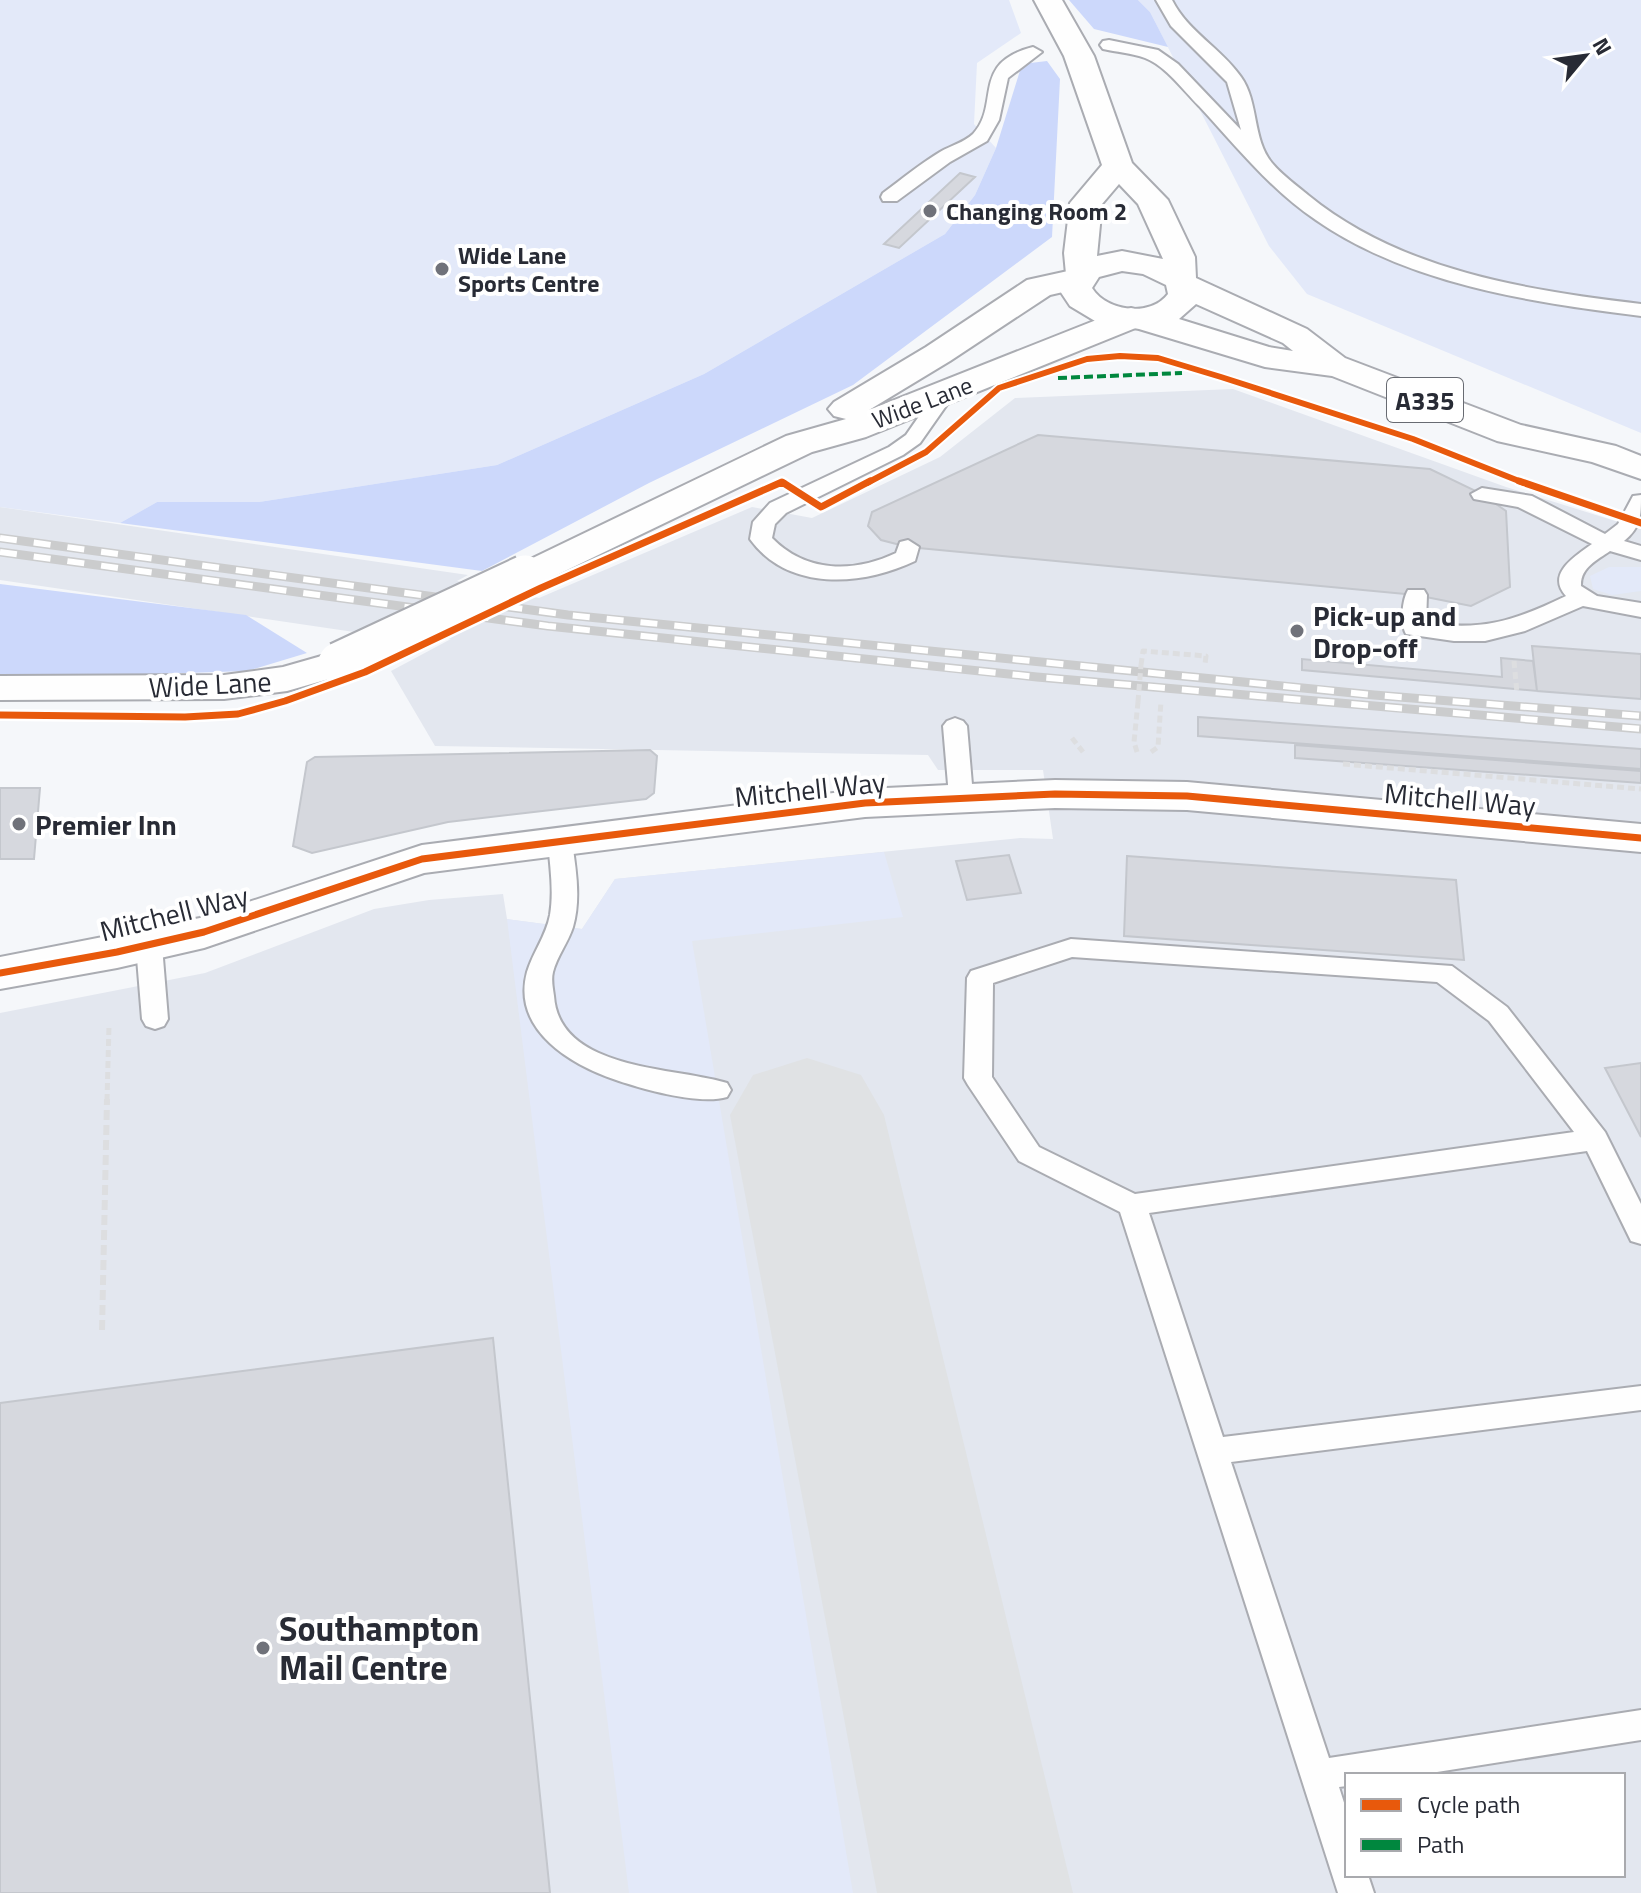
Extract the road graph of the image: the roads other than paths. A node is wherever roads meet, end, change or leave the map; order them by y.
1 (1048, 0) edge
2 (1164, 0) edge
3 (1109, 45) dead end
4 (1033, 52) dead end
5 (1260, 160) junction
6 (1118, 166) junction
7 (890, 197) dead end
8 (1080, 276) junction
9 (1180, 281) junction
10 (1641, 310) edge
11 (1136, 318) junction
12 (1339, 367) junction
13 (945, 393) junction
14 (1510, 433) junction
15 (799, 444) junction
16 (1641, 468) edge
17 (1482, 494) dead end
18 (1641, 501) edge
19 (1607, 543) junction
20 (908, 547) dead end
21 (1641, 553) edge
22 (1416, 595) dead end
23 (1581, 598) junction
24 (1641, 610) edge
25 (0, 688) edge
26 (955, 726) dead end
27 (961, 796) junction
28 (1641, 838) edge
29 (560, 842) junction
30 (149, 946) junction
31 (0, 973) edge
32 (155, 1019) dead end
33 (717, 1090) dead end
34 (1595, 1139) junction
35 (1132, 1205) junction
36 (1641, 1233) edge
37 (1641, 1398) edge
38 (1213, 1451) junction
39 (1641, 1725) edge
40 (1318, 1775) junction
41 (1345, 1859) edge

1 - 6 street
2 - 5 lane
3 - 5 lane
4 - 7 lane
5 - 10 lane
6 - 8 street
6 - 9 street
8 - 9 street, Wide Lane
8 - 11 street
8 - 15 street, Wide Lane
9 - 11 street, Wide Lane
9 - 12 street, A335
11 - 12 street, A335
11 - 13 street, Wide Lane
12 - 14 street, A335
13 - 15 street, Wide Lane
13 - 20 lane
14 - 16 street, A335
14 - 18 street, A335
15 - 25 street, Wide Lane, bridge
17 - 19 lane
18 - 19 lane
19 - 21 lane
19 - 23 lane
22 - 23 lane
23 - 24 lane
26 - 27 lane
27 - 28 street, Mitchell Way
27 - 29 street, Mitchell Way
29 - 30 street, Mitchell Way
29 - 33 lane
30 - 31 street, Mitchell Way
30 - 32 lane
34 - 35 lane
34 - 35 lane
34 - 36 lane
35 - 38 lane
37 - 38 lane
38 - 40 lane
39 - 40 lane
40 - 41 lane

